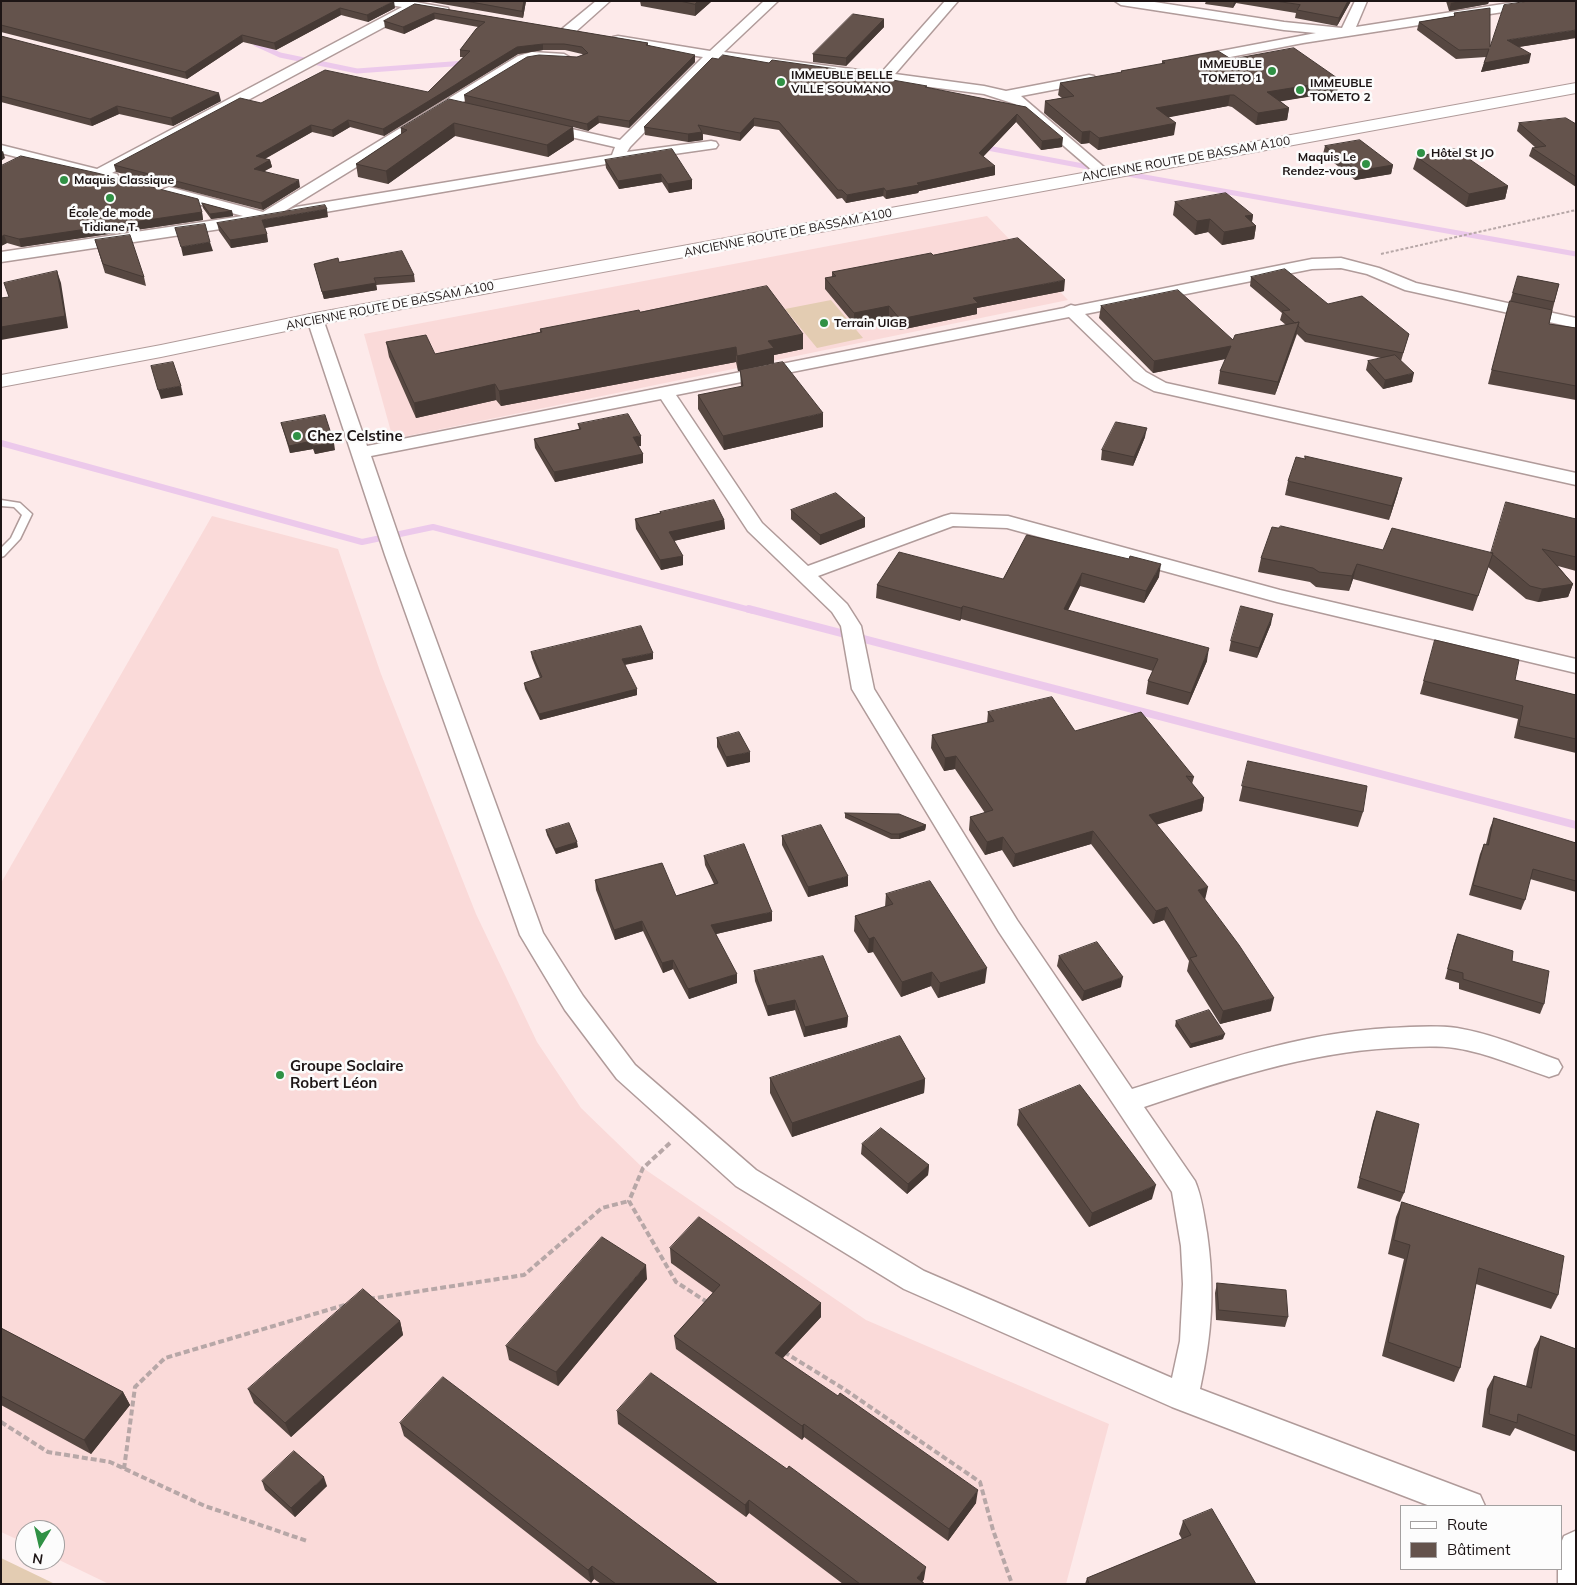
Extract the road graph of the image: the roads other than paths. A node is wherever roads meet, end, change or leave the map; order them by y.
1 (388, 1) edge
2 (604, 1) edge
3 (772, 1) edge
4 (952, 1) edge
5 (1121, 1) edge
6 (1361, 1) edge
7 (1548, 1) edge
8 (417, 4) edge
9 (452, 12) edge
10 (1347, 32) junction
11 (587, 35) edge
12 (606, 38) edge
13 (713, 55) junction
14 (580, 59) edge
15 (1179, 63) edge
16 (885, 77) junction
17 (1102, 77) edge
18 (1576, 88) edge
19 (220, 94) edge
20 (1006, 95) junction
21 (238, 99) junction
22 (449, 105) junction
23 (468, 110) edge
24 (526, 123) edge
25 (711, 145) dead end
26 (1, 149) edge
27 (620, 152) junction
28 (26, 155) junction
29 (9, 164) edge
30 (98, 174) junction
31 (1105, 174) junction
32 (126, 181) edge
33 (154, 188) edge
34 (265, 217) junction
35 (1, 257) edge
36 (1071, 310) junction
37 (315, 319) junction
38 (1576, 323) edge
39 (1, 381) edge
40 (666, 393) junction
41 (360, 453) junction
42 (1576, 479) edge
43 (1, 503) edge
44 (1, 554) edge
45 (804, 574) junction
46 (1576, 666) edge
47 (1549, 1067) dead end
48 (1126, 1102) junction
49 (1183, 1397) junction
50 (1466, 1505) edge
51 (1562, 1541) edge
52 (1576, 1547) edge
53 (1574, 1584) edge

1 - 8 street
2 - 11 street
3 - 13 street
4 - 16 street
5 - 10 street
6 - 10 street
7 - 10 street
8 - 9 street
8 - 21 street
10 - 15 street
12 - 13 street
13 - 16 street
13 - 27 street
14 - 22 street
16 - 20 street
17 - 20 street
18 - 31 main road, ANCIENNE ROUTE DE BASSAM A100
19 - 21 street
20 - 31 street
21 - 30 street
22 - 23 street
22 - 34 street
24 - 27 street
25 - 27 street
26 - 28 street
27 - 34 street
28 - 29 street
28 - 30 street
30 - 32 street
31 - 37 main road, ANCIENNE ROUTE DE BASSAM A100
33 - 34 street
34 - 35 street
36 - 38 street
36 - 40 street
36 - 42 street
37 - 39 main road, ANCIENNE ROUTE DE BASSAM A100
37 - 41 street
40 - 41 street
40 - 45 street
41 - 49 street
43 - 44 lane
45 - 46 street
45 - 48 street
47 - 48 street
48 - 49 street
49 - 50 street
51 - 52 street
52 - 53 street

